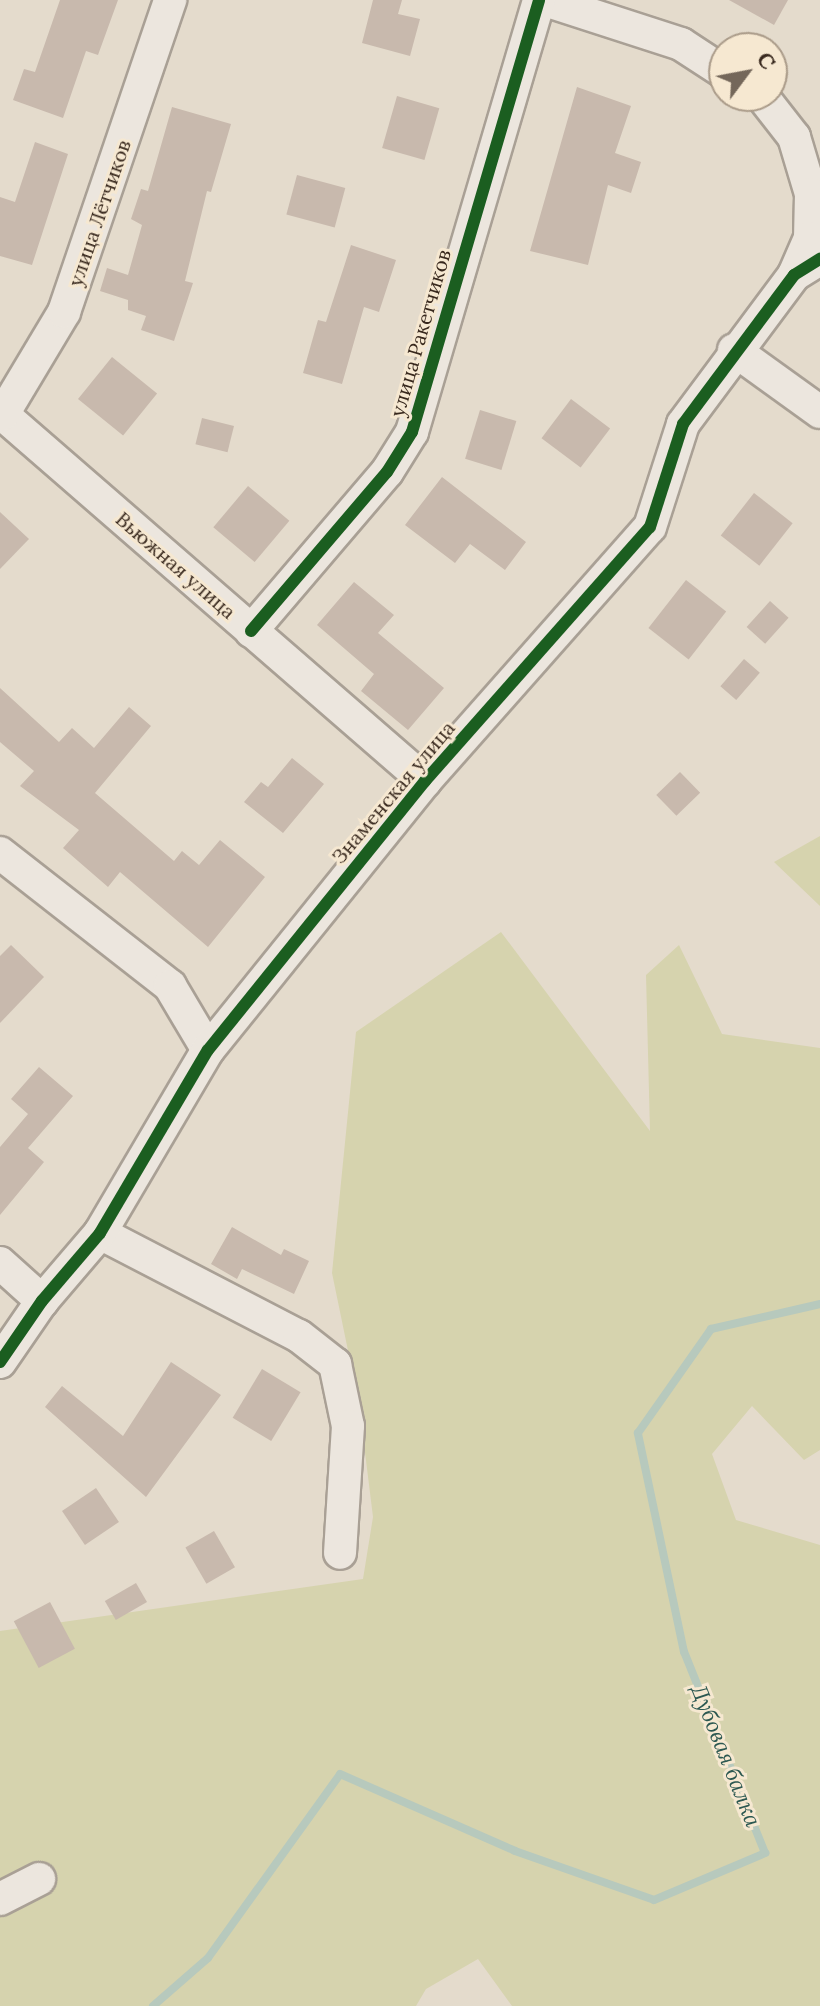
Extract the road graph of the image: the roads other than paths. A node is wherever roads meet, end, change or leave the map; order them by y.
1 (170, 0) edge
2 (542, 0) edge
3 (708, 62) edge
4 (774, 112) edge
5 (807, 267) edge
6 (734, 350) junction
7 (820, 412) edge
8 (2, 413) edge
9 (251, 631) junction
10 (425, 781) junction
11 (0, 853) edge
12 (208, 1050) junction
13 (100, 1233) junction
14 (0, 1263) edge
15 (42, 1301) junction
16 (0, 1362) edge
17 (340, 1553) dead end
18 (39, 1879) dead end
19 (0, 1899) edge

1 - 8 street, улица Лётчиков
2 - 3 street
2 - 9 street, улица Ракетчиков
4 - 5 street, Знаменская улица
5 - 6 street, Знаменская улица
6 - 7 street
6 - 10 street, Знаменская улица
8 - 9 street, Вьюжная улица
9 - 10 street, Вьюжная улица
10 - 12 street, Знаменская улица
11 - 12 street
12 - 13 street, Знаменская улица
13 - 15 street, Знаменская улица
13 - 17 street
14 - 15 street
15 - 16 street, Знаменская улица
18 - 19 street

